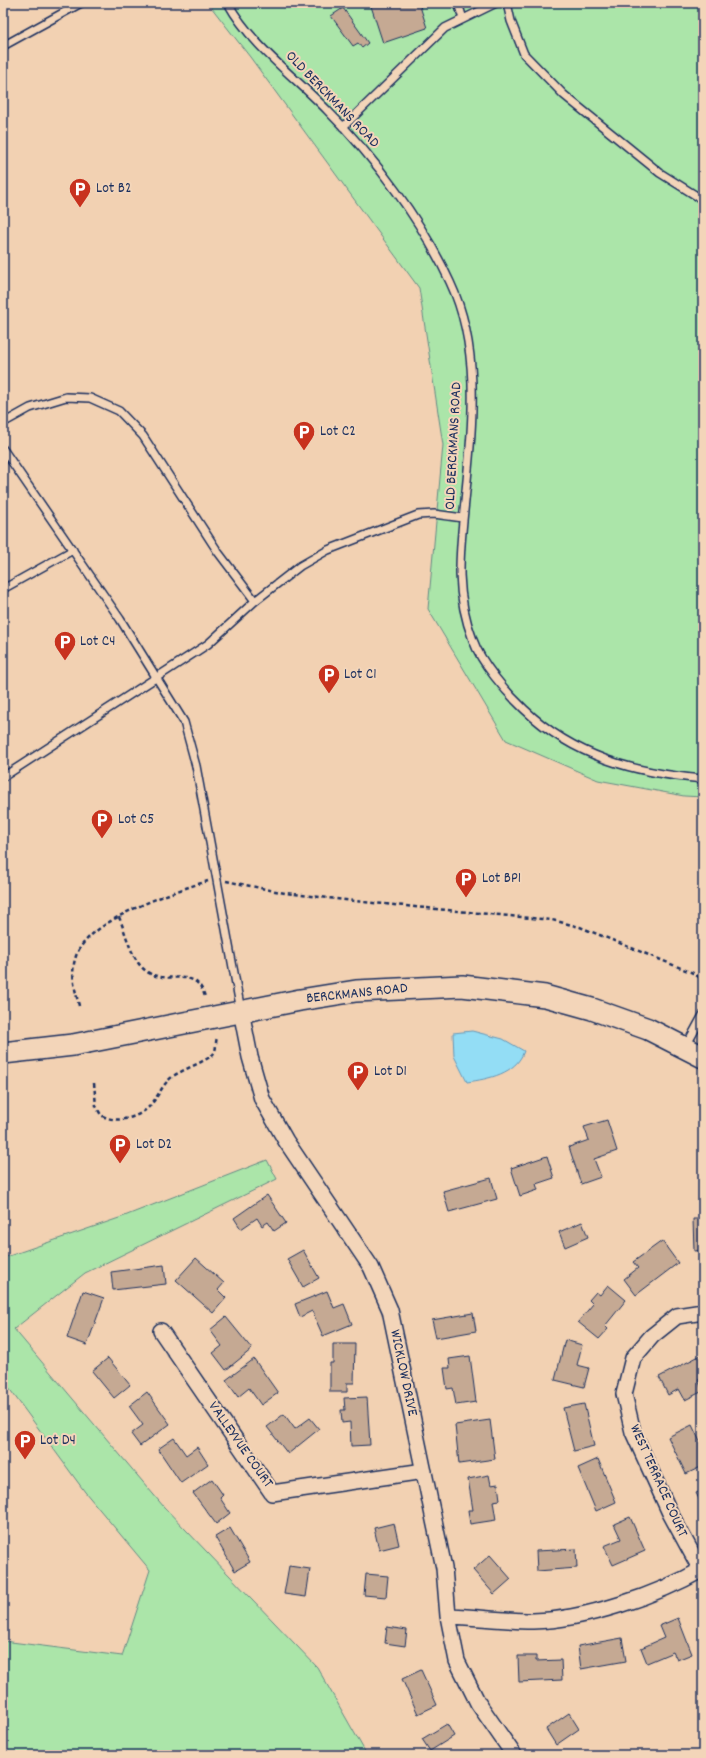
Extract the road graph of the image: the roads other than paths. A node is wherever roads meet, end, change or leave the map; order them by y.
1 (81, 3) edge
2 (228, 3) edge
3 (458, 3) edge
4 (496, 3) edge
5 (507, 3) edge
6 (463, 19) junction
7 (3, 46) edge
8 (344, 127) junction
9 (703, 200) edge
10 (3, 424) edge
11 (3, 450) edge
12 (463, 518) junction
13 (73, 550) junction
14 (3, 589) edge
15 (255, 600) junction
16 (158, 677) junction
17 (3, 777) edge
18 (703, 779) edge
19 (241, 1011) junction
20 (703, 1015) edge
21 (694, 1052) edge
22 (3, 1053) edge
23 (703, 1312) edge
24 (161, 1332) dead end
25 (424, 1471) junction
26 (702, 1570) edge
27 (448, 1616) junction
28 (514, 1755) edge

1 - 7 lane
2 - 8 lane, OLD BERCKMANS ROAD
3 - 6 lane
4 - 6 lane
5 - 9 lane
6 - 8 lane
8 - 12 lane, OLD BERCKMANS ROAD
10 - 15 lane
11 - 13 lane
12 - 15 lane
12 - 18 lane, OLD BERCKMANS ROAD
13 - 14 lane
13 - 16 lane
15 - 16 lane
16 - 17 lane
16 - 19 lane
19 - 21 main road, BERCKMANS ROAD
19 - 22 main road, BERCKMANS ROAD
19 - 25 street, WICKLOW DRIVE
20 - 21 lane
23 - 26 street, WEST TERRACE COURT
24 - 25 street, VALLEYVUE COURT
25 - 27 street, WICKLOW DRIVE
26 - 27 street
27 - 28 street, WICKLOW DRIVE

